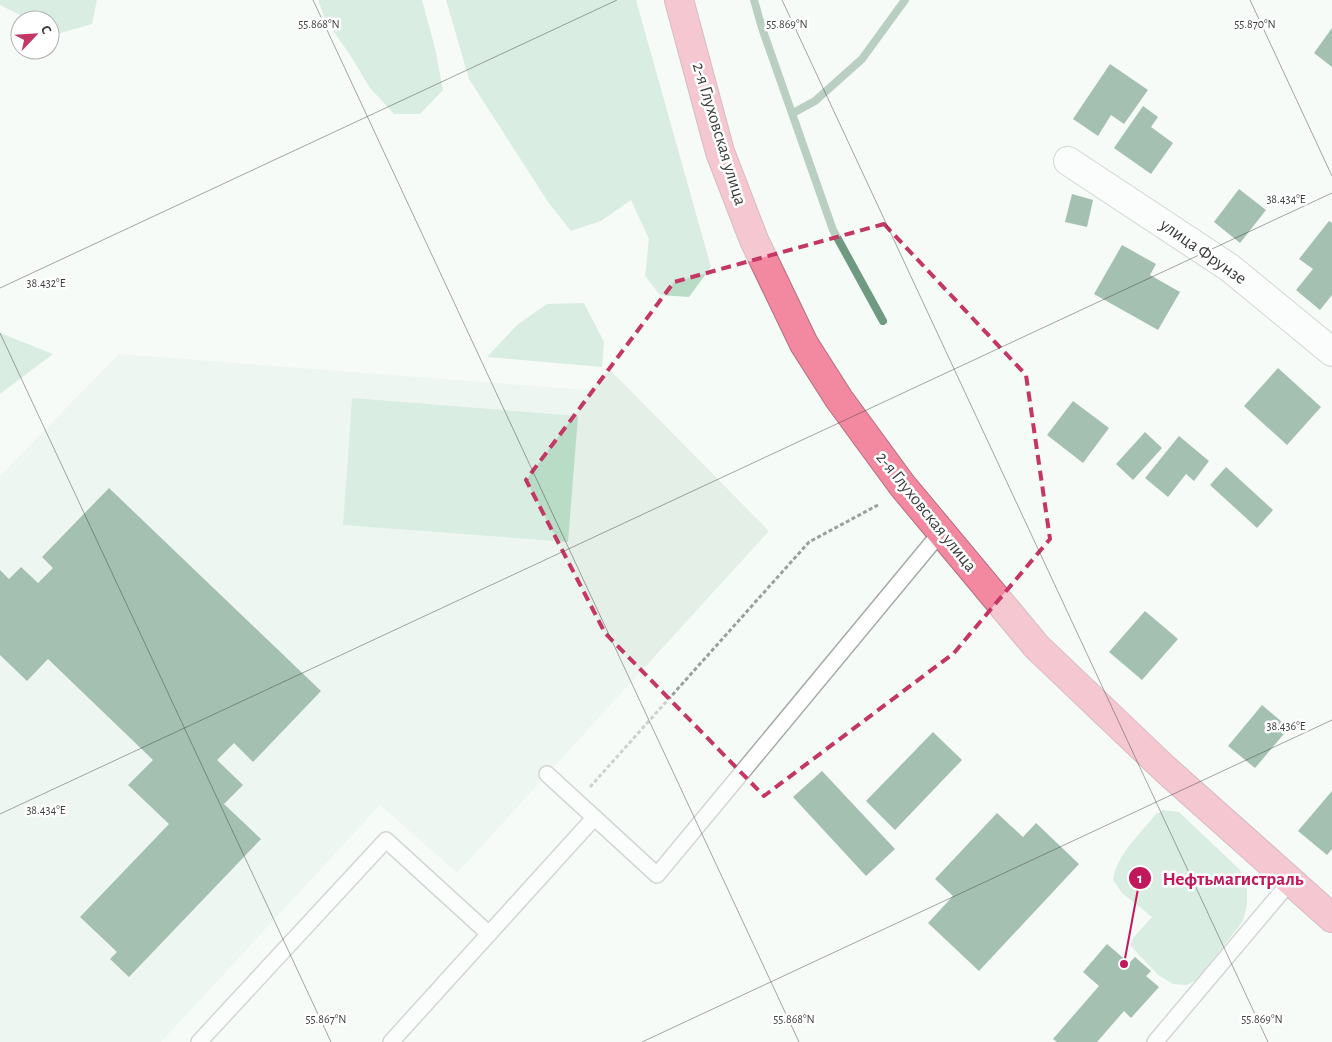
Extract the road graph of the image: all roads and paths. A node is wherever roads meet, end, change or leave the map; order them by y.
1 (679, 0) edge
2 (1068, 161) dead end
3 (1332, 352) edge
4 (878, 505) dead end
5 (941, 532) junction
6 (547, 774) dead end
7 (577, 802) junction
8 (594, 818) junction
9 (1290, 882) junction
10 (1332, 918) edge
11 (488, 934) junction
12 (198, 1042) edge
13 (391, 1042) edge
14 (1155, 1042) edge

1 - 5 highway, 2-я Глуховская улица
2 - 3 street, улица Фрунзе
4 - 7 path
5 - 8 lane
5 - 9 highway, 2-я Глуховская улица
6 - 7 lane
7 - 8 lane
8 - 11 lane
9 - 10 highway, 2-я Глуховская улица
9 - 14 lane
11 - 12 lane
11 - 13 lane

